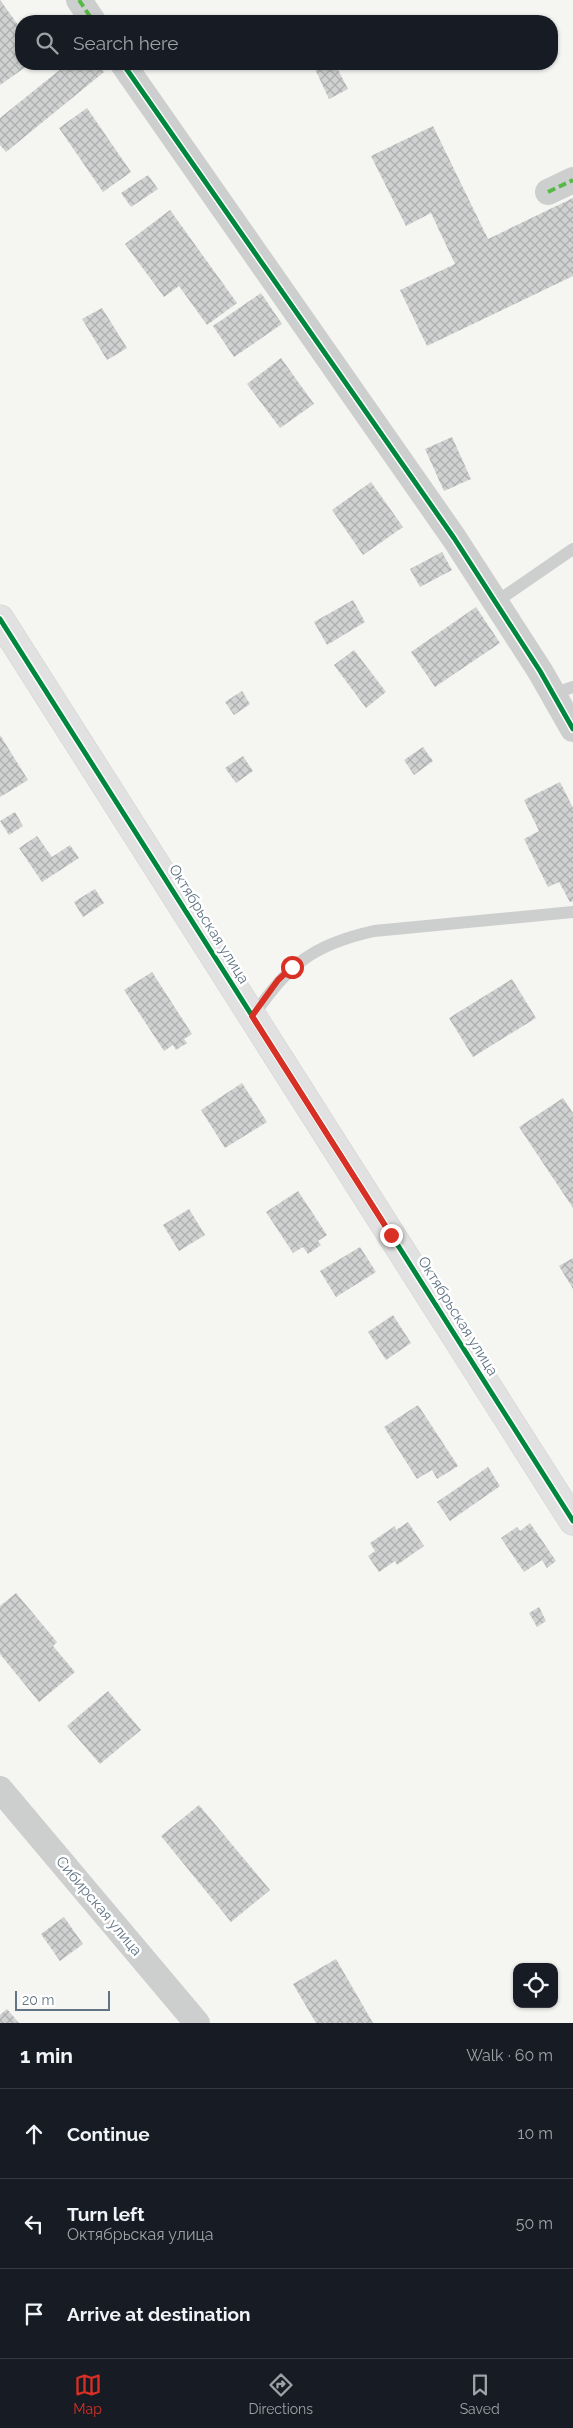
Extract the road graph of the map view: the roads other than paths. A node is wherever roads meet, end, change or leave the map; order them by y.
1 (127, 70) edge
2 (573, 180) edge
3 (548, 192) dead end
4 (573, 549) edge
5 (496, 602) junction
6 (0, 619) edge
7 (563, 691) edge
8 (573, 728) edge
9 (573, 912) edge
10 (252, 1016) junction
11 (573, 1521) edge
12 (0, 1789) edge
13 (197, 2023) edge

1 - 5 street
2 - 3 street
4 - 5 lane
5 - 7 street
6 - 10 street, Октябрьская улица
7 - 8 street
9 - 10 lane
10 - 11 street, Октябрьская улица
12 - 13 street, Сибирская улица

